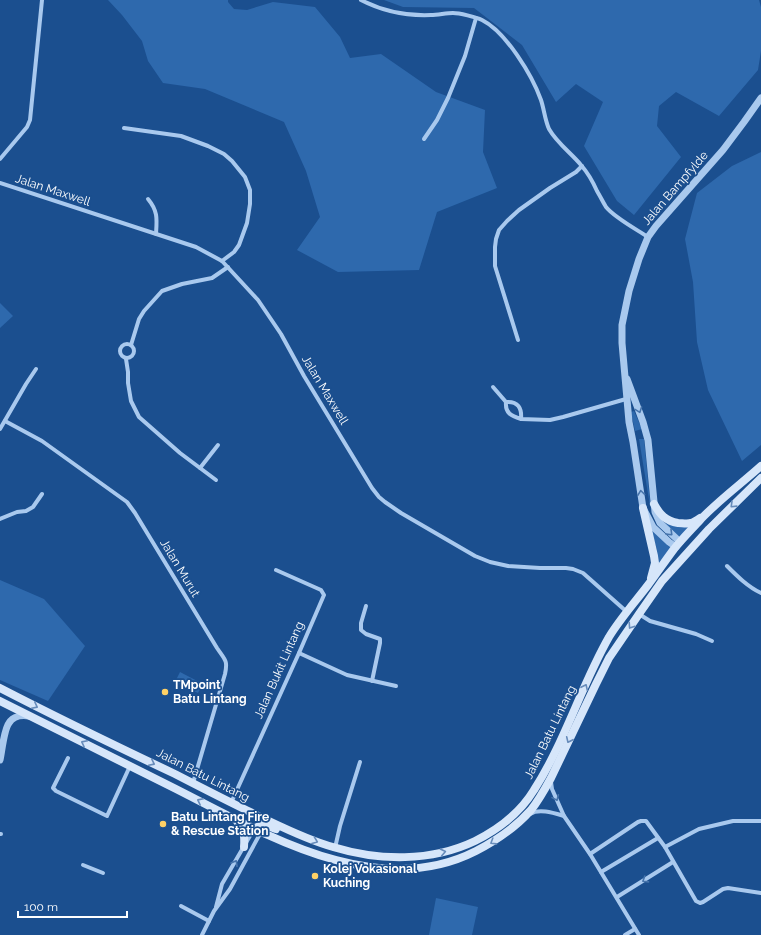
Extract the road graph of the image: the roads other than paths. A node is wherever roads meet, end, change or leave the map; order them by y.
1 (42, 0) edge
2 (361, 0) edge
3 (476, 18) junction
4 (761, 98) edge
5 (124, 128) dead end
6 (424, 139) dead end
7 (0, 159) edge
8 (582, 166) junction
9 (0, 183) edge
10 (148, 199) dead end
11 (156, 234) junction
12 (648, 237) junction
13 (222, 261) junction
14 (228, 267) junction
15 (518, 340) dead end
16 (131, 345) junction
17 (126, 359) junction
18 (36, 369) dead end
19 (625, 373) junction
20 (493, 387) dead end
21 (626, 399) junction
22 (506, 402) junction
23 (521, 419) junction
24 (5, 421) junction
25 (0, 429) edge
26 (648, 440) junction
27 (633, 442) junction
28 (218, 445) dead end
29 (761, 466) edge
30 (200, 468) junction
31 (761, 478) edge
32 (216, 480) dead end
33 (42, 494) dead end
34 (654, 504) junction
35 (643, 508) junction
36 (703, 517) junction
37 (0, 519) edge
38 (709, 529) junction
39 (679, 546) junction
40 (727, 566) dead end
41 (276, 570) dead end
42 (662, 581) junction
43 (650, 583) junction
44 (761, 593) edge
45 (366, 606) dead end
46 (627, 612) junction
47 (639, 614) junction
48 (712, 641) dead end
49 (299, 653) junction
50 (372, 681) junction
51 (396, 686) dead end
52 (0, 688) edge
53 (0, 701) edge
54 (29, 716) junction
55 (68, 758) dead end
56 (0, 760) edge
57 (360, 762) dead end
58 (130, 766) junction
59 (551, 778) junction
60 (192, 783) junction
61 (230, 803) junction
62 (241, 808) junction
63 (564, 816) junction
64 (235, 819) junction
65 (522, 819) junction
66 (761, 821) edge
67 (259, 829) junction
68 (296, 834) junction
69 (658, 838) junction
70 (244, 847) junction
71 (665, 847) junction
72 (335, 848) junction
73 (590, 854) junction
74 (673, 862) junction
75 (83, 865) dead end
76 (602, 872) junction
77 (103, 873) dead end
78 (222, 884) junction
79 (230, 889) junction
80 (761, 893) edge
81 (617, 898) junction
82 (181, 906) dead end
83 (214, 911) junction
84 (209, 921) junction
85 (635, 929) junction
86 (202, 935) edge
87 (625, 935) edge
88 (639, 935) edge

1 - 7 street
2 - 3 street
3 - 6 street
3 - 8 street
4 - 12 street, Jalan Bampfylde
5 - 13 street
8 - 12 street
8 - 15 street
9 - 11 street, Jalan Maxwell
10 - 11 street
11 - 13 street, Jalan Maxwell
12 - 19 street, Jalan Bampfylde
13 - 14 street, Jalan Maxwell
14 - 16 street
14 - 46 street, Jalan Maxwell
16 - 17 street
16 - 17 street
17 - 30 street
18 - 24 street
19 - 21 street, Jalan Bampfylde
19 -> 26 street, Jalan Bampfylde
20 - 22 street
21 - 23 street
21 - 27 street, Jalan Bampfylde
22 - 23 street
22 - 23 street
24 - 25 street
24 - 60 street, Jalan Murut
26 - 27 street
26 - 34 street, Jalan Bampfylde
35 -> 27 street, Jalan Bampfylde
28 - 30 street
29 - 36 main road, Jalan Batu Lintang
30 - 32 street
31 -> 38 main road, Jalan Batu Lintang
33 - 37 street
34 - 36 main road
34 -> 39 street, Jalan Bampfylde
35 - 39 street, Jalan Bampfylde
35 - 43 main road
36 - 39 main road, Jalan Batu Lintang
38 - 39 main road
38 - 42 main road, Jalan Batu Lintang
39 - 42 main road
39 - 43 main road, Jalan Batu Lintang
40 - 44 street
41 - 49 street, Jalan Bukit Lintang
42 - 47 main road, Jalan Batu Lintang
43 - 46 main road, Jalan Batu Lintang
45 - 50 street
72 -> 46 main road, Jalan Batu Lintang
47 - 48 street
47 -> 59 main road, Jalan Batu Lintang
49 - 50 street
49 - 61 street, Jalan Bukit Lintang
50 - 51 street
52 -> 60 main road, Jalan Batu Lintang
53 - 54 main road, Jalan Batu Lintang
54 - 56 street
58 -> 54 main road, Jalan Batu Lintang
55 - 58 street
57 - 72 street
64 -> 58 main road, Jalan Batu Lintang
59 -> 63 street
59 - 65 main road, Jalan Batu Lintang
60 - 61 main road, Jalan Batu Lintang
61 - 62 main road, Jalan Batu Lintang
62 - 67 main road
62 - 68 main road, Jalan Batu Lintang
63 - 65 street
63 - 73 street
64 - 67 main road, Jalan Batu Lintang
64 - 70 main road
65 -> 67 main road, Jalan Batu Lintang
66 - 71 street
67 - 68 main road
67 - 70 street
67 - 79 street
68 -> 72 main road, Jalan Batu Lintang
69 - 71 street
69 - 73 street
69 - 76 street
78 -> 70 street
71 - 74 street
73 - 76 street
74 - 80 street
74 -> 81 street
75 - 77 street
76 - 81 street
78 - 79 street
78 - 83 street
79 - 83 street
81 - 85 street
82 - 84 street
83 - 84 street
84 - 86 street
85 - 87 street
85 - 88 street

